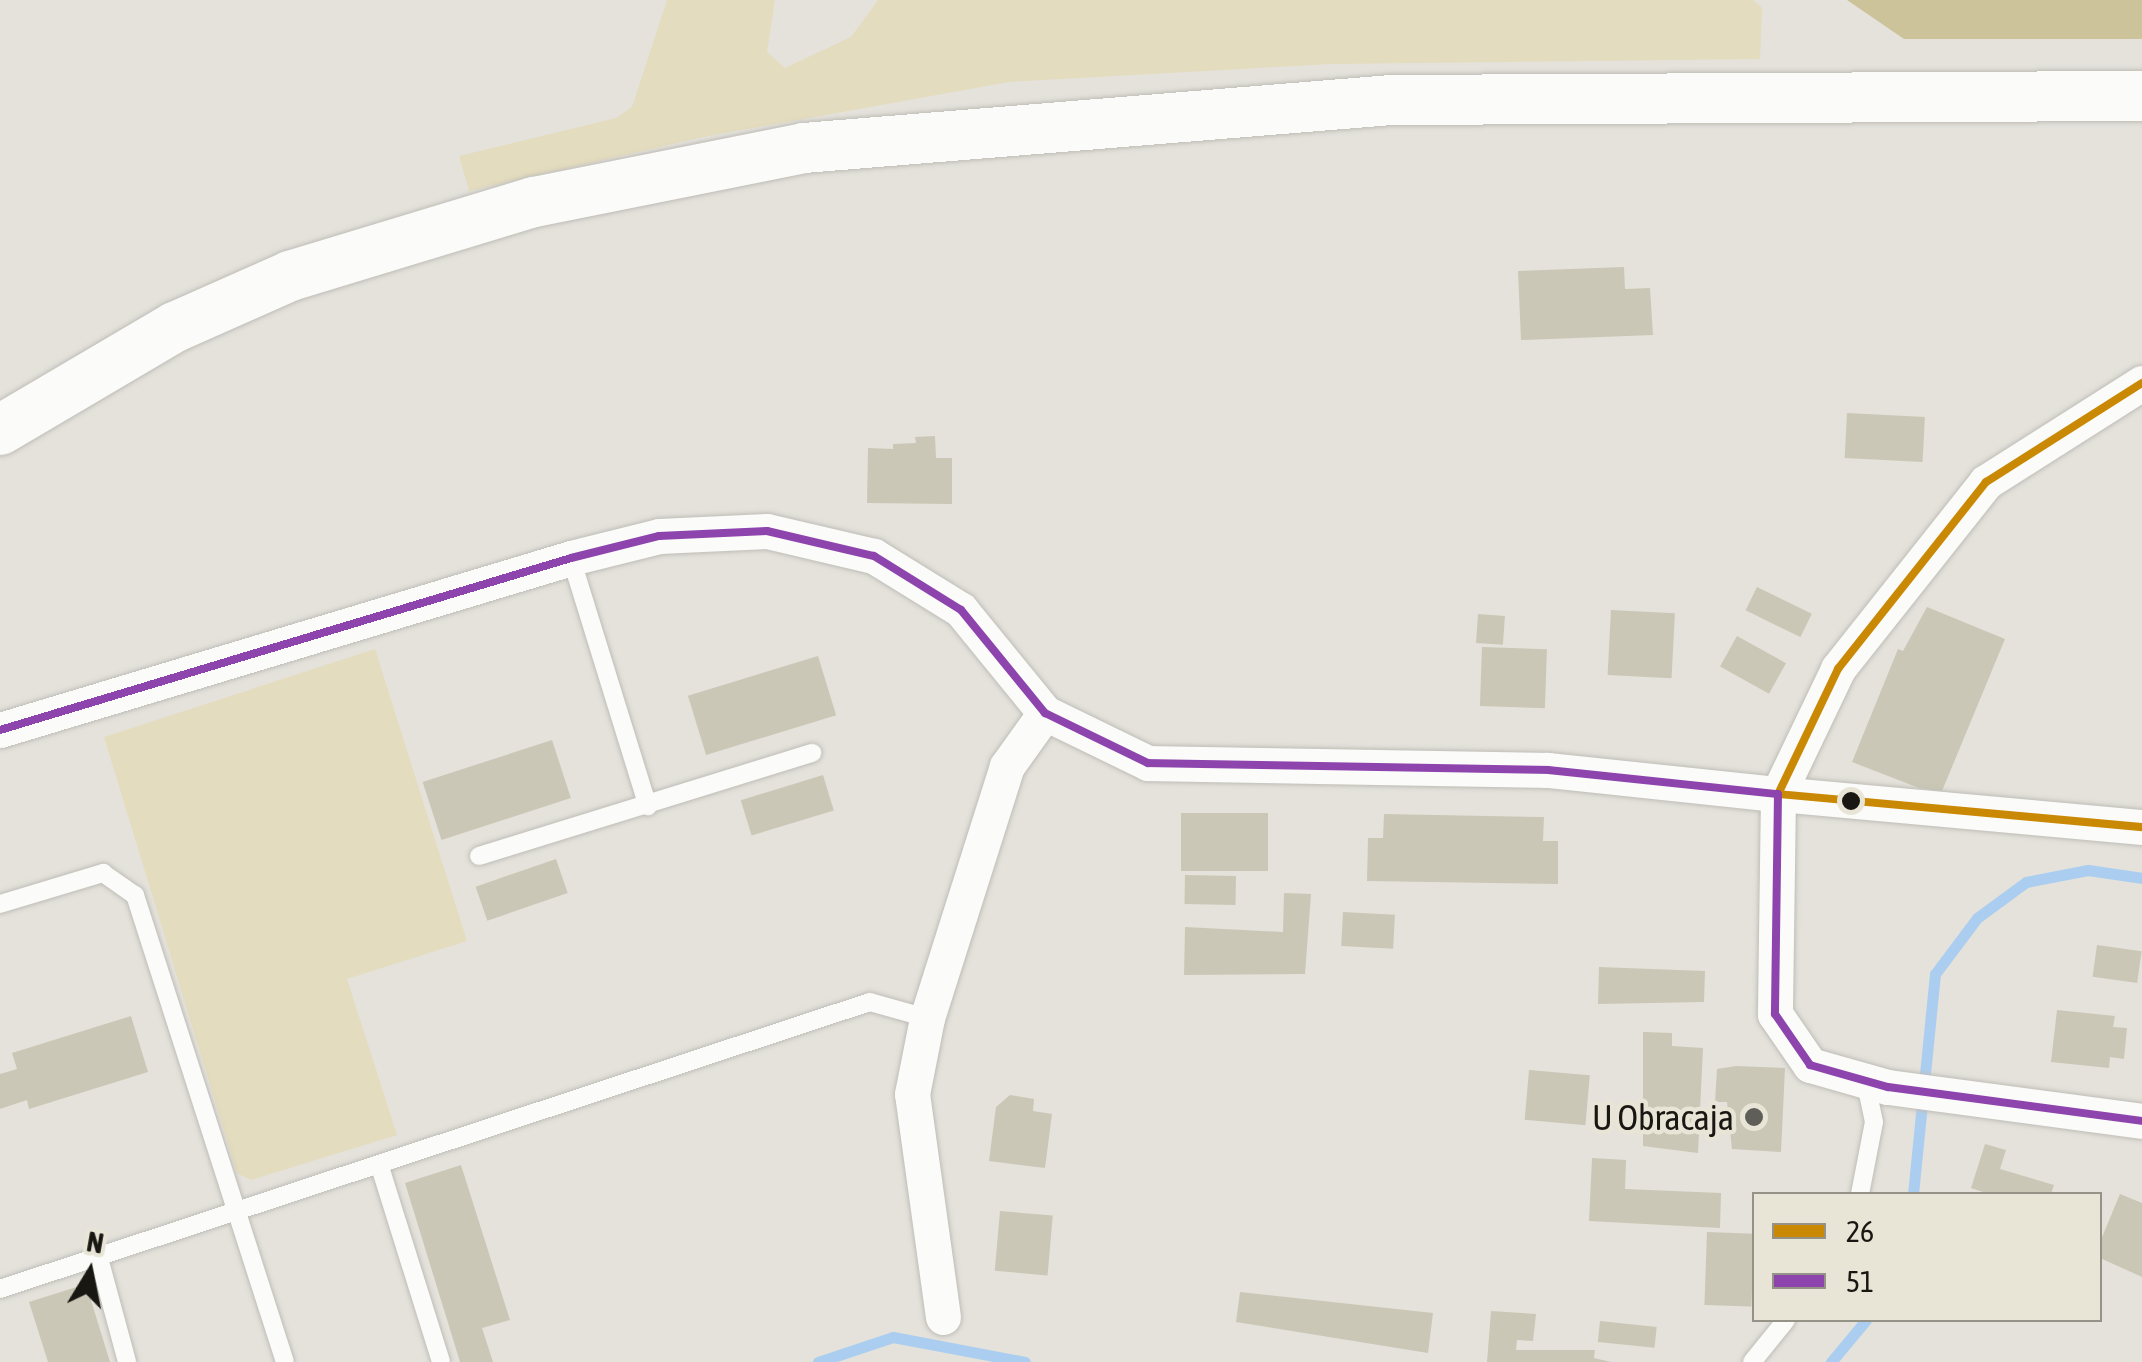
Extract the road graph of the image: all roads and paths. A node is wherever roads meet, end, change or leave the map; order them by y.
1 (2142, 96) edge
2 (2142, 382) edge
3 (0, 430) edge
4 (571, 558) junction
5 (1045, 713) junction
6 (0, 730) edge
7 (812, 753) dead end
8 (1778, 794) junction
9 (648, 806) junction
10 (2142, 827) edge
11 (479, 856) dead end
12 (0, 904) edge
13 (927, 1018) junction
14 (1877, 1085) junction
15 (2142, 1121) edge
16 (380, 1167) junction
17 (1860, 1192) edge
18 (239, 1210) junction
19 (99, 1258) junction
20 (0, 1290) edge
21 (943, 1318) dead end
22 (1784, 1322) edge
23 (127, 1362) edge
24 (285, 1362) edge
25 (441, 1362) edge
26 (1752, 1362) edge

1 - 3 street
2 - 8 street
4 - 5 street
4 - 6 street
4 - 9 lane
5 - 8 street
5 - 13 street
7 - 9 lane
8 - 10 street
8 - 14 street
9 - 11 lane
12 - 18 lane
13 - 16 lane
13 - 21 street
14 - 15 street
14 - 17 lane
16 - 18 lane
16 - 25 lane
18 - 19 lane
18 - 24 lane
19 - 20 lane
19 - 23 lane
22 - 26 lane

